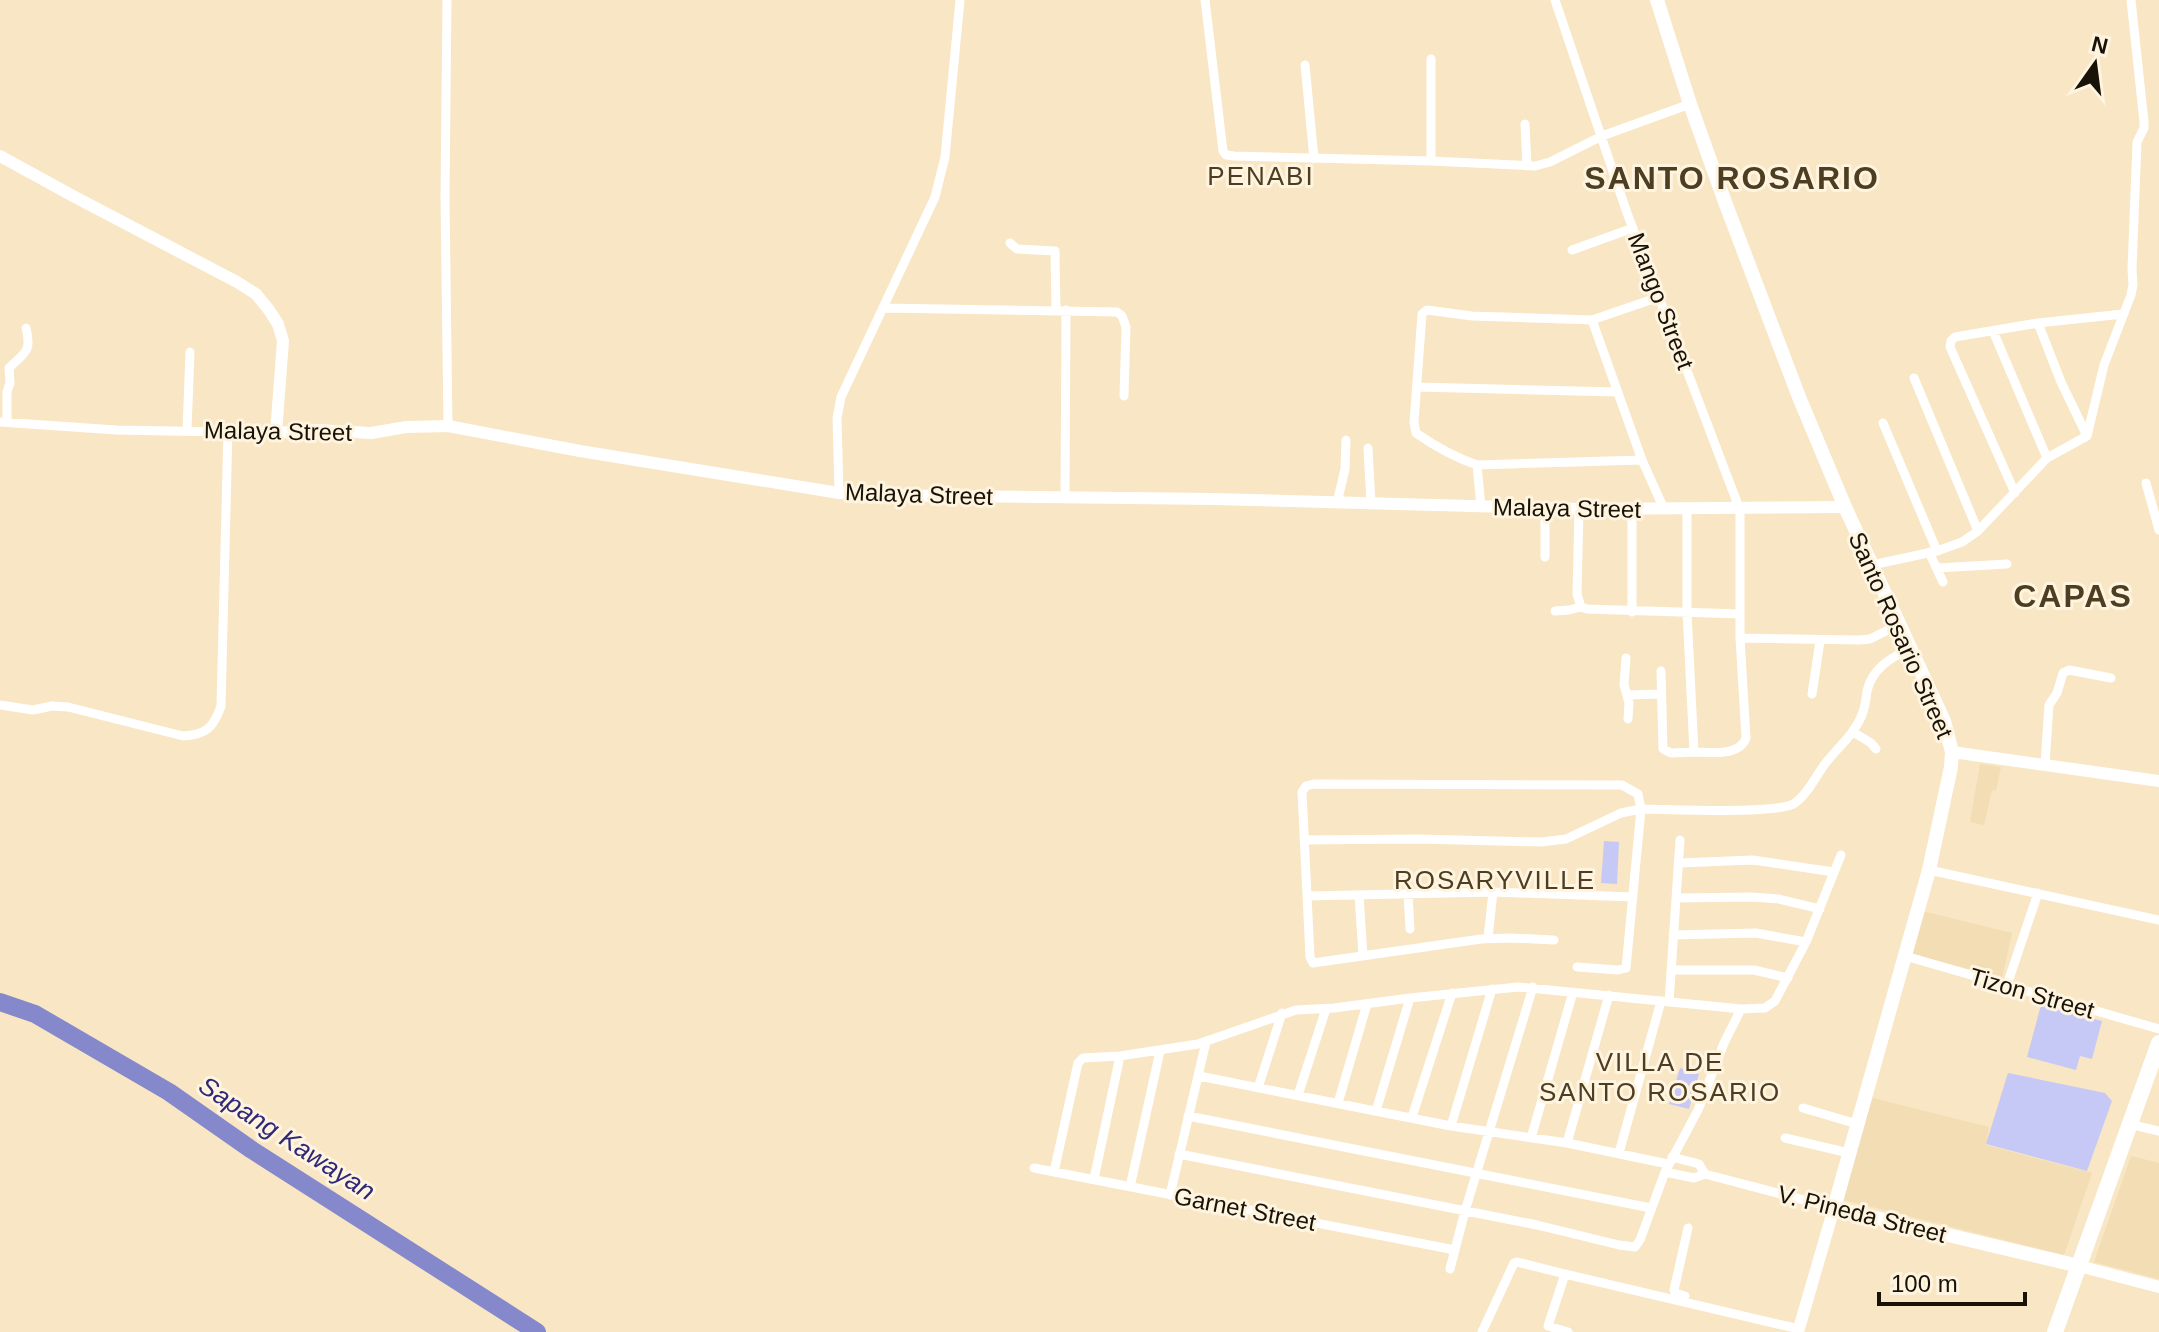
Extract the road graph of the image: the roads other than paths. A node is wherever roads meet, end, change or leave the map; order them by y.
1 (447, 0) edge
2 (960, 0) edge
3 (1205, 0) edge
4 (1555, 0) edge
5 (1657, 0) edge
6 (2131, 0) edge
7 (1431, 59) dead end
8 (1305, 65) dead end
9 (1690, 104) junction
10 (1525, 124) dead end
11 (1602, 136) junction
12 (0, 156) edge
13 (1314, 159) junction
14 (1431, 161) junction
15 (1527, 166) junction
16 (1633, 228) junction
17 (1010, 243) dead end
18 (1572, 250) dead end
19 (1659, 297) junction
20 (883, 308) junction
21 (1061, 310) junction
22 (2123, 314) junction
23 (1592, 320) junction
24 (2038, 323) junction
25 (26, 328) dead end
26 (1993, 331) junction
27 (190, 352) dead end
28 (1914, 378) dead end
29 (1418, 387) junction
30 (1618, 392) junction
31 (1124, 396) dead end
32 (3, 422) edge
33 (1883, 423) dead end
34 (448, 426) junction
35 (187, 430) junction
36 (228, 430) junction
37 (276, 433) junction
38 (2087, 436) junction
39 (1346, 440) dead end
40 (1368, 448) dead end
41 (2047, 458) junction
42 (1642, 460) junction
43 (1477, 465) junction
44 (2146, 483) dead end
45 (839, 493) junction
46 (2015, 493) junction
47 (1065, 497) junction
48 (1337, 503) junction
49 (1371, 504) junction
50 (1481, 507) junction
51 (1845, 507) junction
52 (1545, 508) junction
53 (1579, 509) junction
54 (1632, 509) junction
55 (1664, 509) junction
56 (1687, 510) junction
57 (1740, 510) junction
58 (2159, 530) edge
59 (1978, 531) junction
60 (1933, 552) junction
61 (1545, 557) dead end
62 (2007, 564) dead end
63 (1872, 565) junction
64 (1937, 568) junction
65 (1943, 582) dead end
66 (1581, 607) junction
67 (1555, 611) dead end
68 (1632, 612) junction
69 (1687, 613) junction
70 (1740, 614) junction
71 (1898, 625) junction
72 (1740, 638) junction
73 (1820, 641) junction
74 (1909, 649) junction
75 (1626, 658) dead end
76 (1661, 671) dead end
77 (2111, 678) dead end
78 (1661, 694) junction
79 (1812, 694) dead end
80 (1627, 695) junction
81 (0, 705) edge
82 (1628, 719) dead end
83 (1853, 732) junction
84 (1876, 749) dead end
85 (1694, 752) junction
86 (1952, 752) junction
87 (2045, 764) junction
88 (2159, 781) edge
89 (1641, 809) junction
90 (1304, 840) junction
91 (1680, 840) dead end
92 (1841, 855) dead end
93 (1680, 863) junction
94 (1929, 870) junction
95 (1834, 872) junction
96 (1493, 892) junction
97 (2038, 893) junction
98 (1408, 894) junction
99 (1359, 895) junction
100 (1307, 896) junction
101 (1633, 897) junction
102 (1676, 898) junction
103 (1820, 909) junction
104 (2159, 920) edge
105 (1410, 929) dead end
106 (1673, 935) junction
107 (1488, 938) junction
108 (1554, 940) dead end
109 (1806, 942) junction
110 (1363, 956) junction
111 (1905, 956) junction
112 (1577, 967) dead end
113 (1671, 970) junction
114 (1788, 978) junction
115 (2007, 985) junction
116 (1533, 987) junction
117 (1492, 989) junction
118 (1573, 992) junction
119 (1452, 993) junction
120 (1609, 995) junction
121 (1410, 998) junction
122 (1665, 1001) junction
123 (1367, 1004) junction
124 (1326, 1009) junction
125 (1741, 1009) junction
126 (1282, 1013) junction
127 (2159, 1029) edge
128 (1206, 1042) junction
129 (2159, 1043) edge
130 (1160, 1051) junction
131 (1120, 1056) junction
132 (1199, 1076) junction
133 (1258, 1088) junction
134 (1298, 1095) junction
135 (1338, 1103) junction
136 (1803, 1108) dead end
137 (1376, 1111) junction
138 (1188, 1116) junction
139 (1412, 1117) junction
140 (1857, 1124) junction
141 (2129, 1124) junction
142 (1451, 1126) junction
143 (1490, 1131) junction
144 (2159, 1131) edge
145 (1531, 1138) junction
146 (1785, 1138) dead end
147 (1567, 1143) junction
148 (1619, 1153) junction
149 (1849, 1153) junction
150 (1179, 1154) junction
151 (1668, 1164) junction
152 (1034, 1168) dead end
153 (1054, 1172) junction
154 (1477, 1174) junction
155 (1705, 1174) junction
156 (1094, 1179) junction
157 (1130, 1187) junction
158 (1170, 1195) junction
159 (1651, 1208) junction
160 (1834, 1208) junction
161 (1465, 1211) junction
162 (1688, 1228) dead end
163 (1455, 1250) junction
164 (2079, 1266) junction
165 (1450, 1269) dead end
166 (1565, 1274) junction
167 (2159, 1287) edge
168 (1691, 1303) junction
169 (1547, 1329) edge
170 (1798, 1330) edge
171 (1482, 1332) edge
172 (1568, 1332) edge
173 (2055, 1332) edge

1 - 34 street
2 - 20 street
3 - 13 street
4 - 11 street, Mango Street
5 - 9 main road, Santo Rosario Street
6 - 22 street
7 - 14 street
8 - 13 street
9 - 11 street
9 - 51 main road, Santo Rosario Street
10 - 15 street
11 - 15 street
11 - 16 street, Mango Street
12 - 37 street
13 - 14 street
14 - 15 street
16 - 18 street
16 - 19 street, Mango Street
17 - 21 street
19 - 23 street
19 - 57 street, Mango Street
20 - 21 street
20 - 45 street
21 - 31 street
21 - 47 street
22 - 24 street
22 - 38 street
23 - 29 street
23 - 30 street
24 - 26 street
24 - 38 street
25 - 32 street
26 - 41 street
26 - 46 street
27 - 35 street
28 - 59 street
29 - 30 street
29 - 43 street
30 - 42 street
32 - 35 street, Malaya Street
33 - 60 street
34 - 37 street, Malaya Street
34 - 45 street, Malaya Street
35 - 36 street, Malaya Street
36 - 37 street, Malaya Street
36 - 81 street
38 - 41 street
39 - 48 street
40 - 49 street
41 - 46 street
42 - 43 street
42 - 55 street
43 - 50 street
44 - 58 street
45 - 47 street, Malaya Street
46 - 59 street
47 - 48 street, Malaya Street
48 - 49 street, Malaya Street
49 - 50 street, Malaya Street
50 - 52 street, Malaya Street
51 - 57 street, Malaya Street
51 - 63 main road, Santo Rosario Street
52 - 53 street, Malaya Street
52 - 61 street
53 - 54 street, Malaya Street
53 - 66 street
54 - 55 street, Malaya Street
54 - 68 street
55 - 56 street, Malaya Street
56 - 57 street, Malaya Street
56 - 69 street
57 - 70 street
59 - 60 street
60 - 63 street
60 - 64 street
62 - 64 street
63 - 71 main road, Santo Rosario Street
64 - 65 street
66 - 67 street
66 - 68 street
68 - 69 street
69 - 70 street
69 - 85 street
70 - 72 street
71 - 73 street
71 - 74 main road, Santo Rosario Street
72 - 73 street
72 - 85 street
73 - 79 street
74 - 83 street
74 - 86 main road, Santo Rosario Street
75 - 80 street
76 - 78 street
77 - 87 street
78 - 80 street
78 - 85 street
80 - 82 street
83 - 84 street
83 - 89 street
86 - 87 street
86 - 94 main road, Santo Rosario Street
87 - 88 street
89 - 90 street
89 - 90 street
89 - 101 street
90 - 100 street
91 - 93 street
92 - 95 street
93 - 95 street
93 - 102 street
94 - 97 street
94 - 111 main road, Santo Rosario Street
95 - 103 street
96 - 98 street
96 - 101 street
96 - 107 street
97 - 104 street
97 - 115 street
98 - 99 street
98 - 105 street
99 - 100 street
99 - 110 street
100 - 110 street
101 - 112 street
102 - 103 street
102 - 106 street
103 - 109 street
106 - 109 street
106 - 113 street
107 - 108 street
107 - 110 street
109 - 114 street
111 - 115 street, Tizon Street
111 - 140 main road, Santo Rosario Street
113 - 114 street
113 - 122 street
114 - 125 street
115 - 127 street, Tizon Street
116 - 117 street
116 - 118 street
116 - 143 street
117 - 119 street
117 - 142 street
118 - 120 street
118 - 145 street
119 - 121 street
119 - 139 street
120 - 122 street
120 - 147 street
121 - 123 street
121 - 137 street
122 - 125 street
122 - 148 street
123 - 124 street
123 - 135 street
124 - 126 street
124 - 134 street
125 - 151 street
126 - 128 street
126 - 133 street
128 - 130 street
128 - 132 street
129 - 141 highway
130 - 131 street
130 - 157 street
131 - 153 street
131 - 156 street
132 - 133 street
132 - 138 street
133 - 134 street
134 - 135 street
135 - 137 street
136 - 140 street
137 - 139 street
138 - 150 street
138 - 154 street
139 - 142 street
140 - 149 main road, Santo Rosario Street
141 - 144 street
141 - 164 highway
142 - 143 street
143 - 145 street
143 - 154 street
145 - 147 street
146 - 149 street
147 - 148 street
148 - 151 street
149 - 160 main road, Santo Rosario Street
150 - 158 street
150 - 161 street
151 - 155 street, V. Pineda Street
151 - 155 street, V. Pineda Street
151 - 159 street
152 - 153 street, Garnet Street
153 - 156 street, Garnet Street
154 - 159 street
154 - 161 street
155 - 160 street, V. Pineda Street
156 - 157 street, Garnet Street
157 - 158 street, Garnet Street
158 - 163 street, Garnet Street
159 - 161 street
160 - 164 main road, V. Pineda Street
160 - 170 street, Santo Rosario Street
161 - 163 street
162 - 168 street
163 - 165 street
164 - 167 street, V. Pineda Street
164 - 173 highway
166 - 168 street
166 - 169 street
166 - 171 street
168 - 170 street
169 - 172 street

